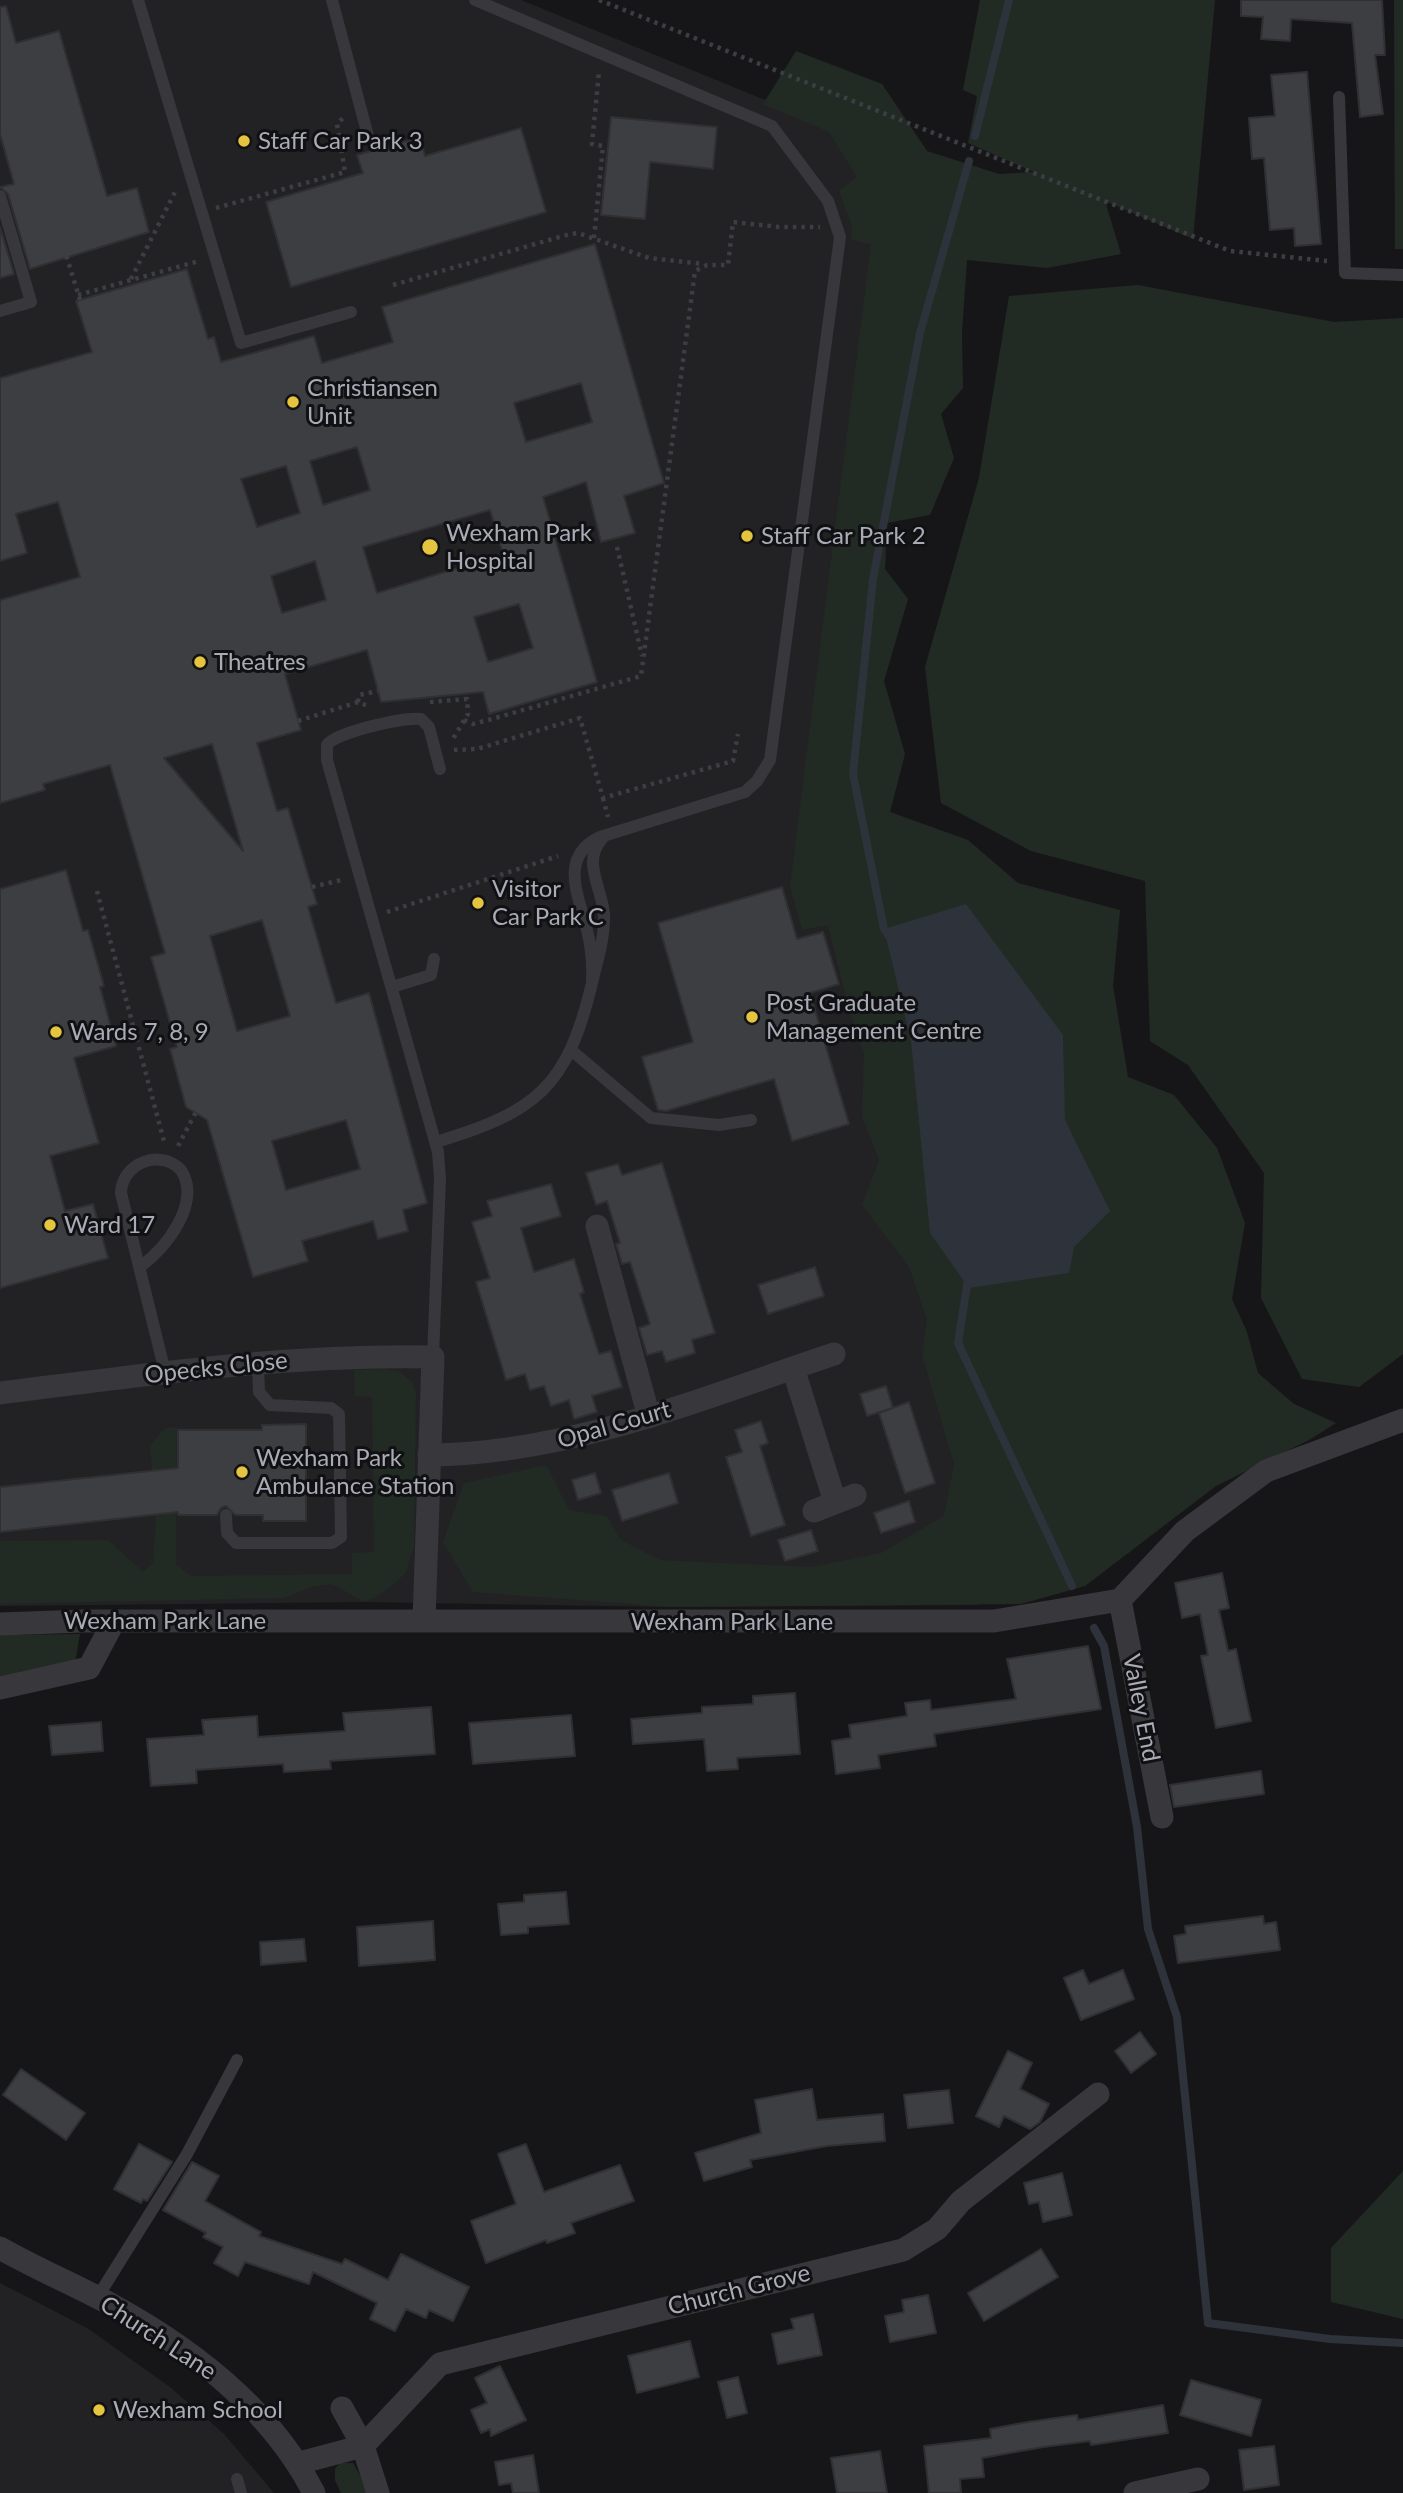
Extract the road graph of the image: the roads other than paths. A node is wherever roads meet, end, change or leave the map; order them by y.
1 (138, 0) edge
2 (332, 0) edge
3 (475, 0) edge
4 (1339, 96) dead end
5 (368, 136) dead end
6 (0, 196) edge
7 (1403, 275) edge
8 (0, 311) edge
9 (351, 313) dead end
10 (440, 769) dead end
11 (608, 835) junction
12 (434, 959) dead end
13 (593, 980) junction
14 (392, 987) junction
15 (571, 1050) junction
16 (751, 1120) dead end
17 (436, 1142) junction
18 (597, 1227) dead end
19 (140, 1267) junction
20 (834, 1354) dead end
21 (433, 1357) junction
22 (258, 1364) junction
23 (793, 1368) junction
24 (165, 1372) junction
25 (0, 1393) edge
26 (649, 1417) junction
27 (1403, 1420) edge
28 (429, 1455) junction
29 (814, 1511) dead end
30 (226, 1515) dead end
31 (1120, 1600) junction
32 (114, 1620) junction
33 (424, 1621) junction
34 (0, 1623) edge
35 (0, 1688) edge
36 (1162, 1817) dead end
37 (237, 2060) dead end
38 (1098, 2094) dead end
39 (0, 2248) edge
40 (97, 2298) junction
41 (342, 2408) dead end
42 (363, 2446) junction
43 (299, 2463) junction
44 (237, 2479) dead end
45 (1198, 2479) dead end
46 (1159, 2491) edge
47 (241, 2493) edge
48 (314, 2493) edge
49 (379, 2493) edge
50 (1135, 2493) edge

1 - 9 lane
2 - 5 lane
3 - 11 lane
4 - 7 lane
6 - 8 lane
10 - 14 lane
11 - 13 lane
11 - 13 lane
12 - 14 lane
13 - 15 lane
14 - 17 lane
15 - 16 lane
15 - 17 lane
17 - 21 lane
18 - 26 street
19 - 19 lane
19 - 24 lane
20 - 23 street, Opal Court
21 - 22 street, Opecks Close
21 - 28 street
22 - 24 street, Opecks Close
22 - 30 lane
23 - 26 street, Opal Court
23 - 29 street
24 - 25 street, Opecks Close
26 - 28 street, Opal Court
27 - 31 street
28 - 33 street
31 - 33 street, Wexham Park Lane
31 - 36 street, Valley End
32 - 33 street, Wexham Park Lane
32 - 34 street, Wexham Park Lane
32 - 35 street
37 - 40 lane
38 - 42 street, Church Grove
39 - 40 street, Church Lane
40 - 43 street, Church Lane
41 - 42 street
42 - 43 street
42 - 49 street
43 - 48 street, Church Lane
44 - 47 lane
45 - 46 street
46 - 50 street

